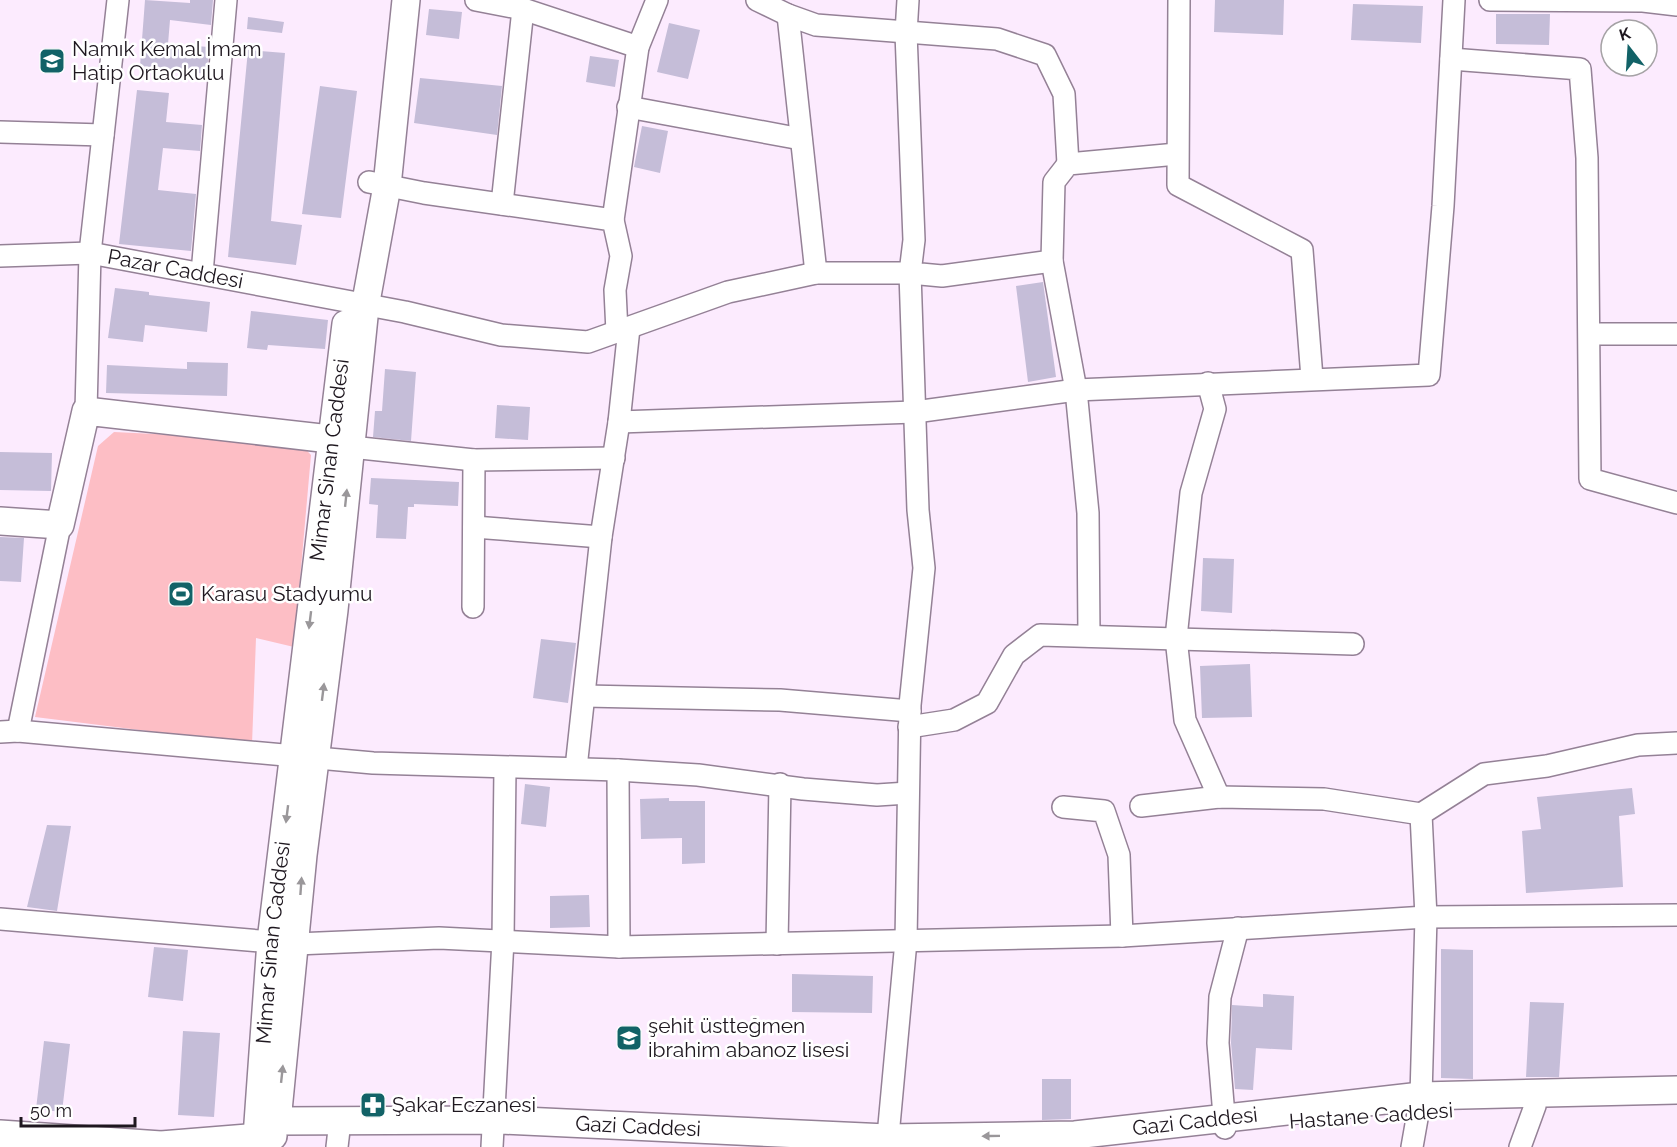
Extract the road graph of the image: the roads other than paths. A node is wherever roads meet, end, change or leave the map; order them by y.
1 (118, 0) edge
2 (226, 0) edge
3 (388, 0) edge
4 (406, 0) edge
5 (476, 0) edge
6 (657, 0) edge
7 (757, 0) edge
8 (908, 0) edge
9 (1179, 0) edge
10 (1454, 0) edge
11 (1490, 0) edge
12 (1677, 5) edge
13 (523, 9) junction
14 (788, 15) junction
15 (906, 33) junction
16 (638, 47) junction
17 (1451, 59) junction
18 (628, 107) junction
19 (0, 132) edge
20 (103, 135) junction
21 (801, 140) junction
22 (1177, 154) junction
23 (1068, 164) junction
24 (378, 184) junction
25 (502, 204) junction
26 (613, 220) junction
27 (90, 253) junction
28 (0, 256) edge
29 (1052, 261) junction
30 (202, 273) junction
31 (816, 273) junction
32 (910, 273) junction
33 (357, 305) junction
34 (623, 330) junction
35 (1590, 334) junction
36 (1677, 334) edge
37 (1312, 378) junction
38 (1208, 383) junction
39 (1076, 390) junction
40 (86, 411) junction
41 (915, 412) junction
42 (619, 422) junction
43 (341, 443) junction
44 (614, 458) junction
45 (474, 460) junction
46 (1677, 503) edge
47 (0, 521) edge
48 (60, 525) junction
49 (474, 527) junction
50 (602, 537) junction
51 (473, 607) dead end
52 (1089, 636) junction
53 (1176, 638) junction
54 (1353, 644) dead end
55 (585, 696) junction
56 (910, 719) junction
57 (9, 732) edge
58 (1677, 743) edge
59 (305, 758) junction
60 (505, 768) junction
61 (576, 768) junction
62 (618, 770) junction
63 (780, 784) junction
64 (908, 793) junction
65 (1219, 797) junction
66 (1141, 806) dead end
67 (1063, 807) dead end
68 (1421, 814) junction
69 (1677, 915) edge
70 (1426, 916) junction
71 (0, 919) edge
72 (1238, 928) junction
73 (1122, 936) junction
74 (502, 939) junction
75 (906, 941) junction
76 (283, 943) junction
77 (777, 944) junction
78 (619, 948) junction
79 (1677, 1090) edge
80 (1677, 1102) edge
81 (1419, 1103) junction
82 (1534, 1106) junction
83 (1225, 1123) junction
84 (267, 1129) junction
85 (0, 1134) edge
86 (338, 1134) edge
87 (492, 1134) edge
88 (887, 1142) edge
89 (45, 1143) edge
90 (1102, 1145) edge
91 (162, 1146) edge
92 (802, 1147) edge
93 (1031, 1147) edge
94 (1412, 1147) edge
95 (1520, 1147) edge

1 - 20 street
2 - 30 street
3 - 24 main road, Mimar Sinan Caddesi
4 - 24 main road, Mimar Sinan Caddesi
5 - 13 street
6 - 16 street
7 - 14 street
8 - 15 street
9 - 22 street
10 - 17 street
11 - 12 street
13 - 16 street
13 - 25 street
14 - 15 street
14 - 21 street
15 - 23 street
15 - 32 street
16 - 18 street
17 - 35 street
17 - 37 street
18 - 21 street
18 - 26 street
19 - 20 street
20 - 27 street
21 - 31 street
22 - 23 street
22 - 37 street
23 - 29 street
24 - 25 street
24 - 33 main road, Mimar Sinan Caddesi
25 - 26 street
26 - 34 street
27 - 28 street, Pazar Caddesi
27 - 30 street, Pazar Caddesi
27 - 40 street
29 - 32 street, Pazar Caddesi
29 - 39 street
30 - 33 street, Pazar Caddesi
31 - 32 street, Pazar Caddesi
31 - 34 street, Pazar Caddesi
32 - 41 street
33 - 34 street, Pazar Caddesi
33 - 43 main road, Mimar Sinan Caddesi
34 - 42 street
35 - 36 street
35 - 46 street
37 - 38 street
38 - 39 street
38 - 53 street
39 - 41 street
39 - 52 street
40 - 43 main road
40 - 48 main road
41 - 42 street
41 - 56 street
42 - 44 street
43 - 45 street
43 - 59 main road, Mimar Sinan Caddesi
44 - 45 street
44 - 50 street
45 - 49 street
47 - 48 main road
48 - 57 street
49 - 50 street
49 - 51 street
50 - 55 street
52 - 53 street
52 - 56 street
53 - 54 street
53 - 65 street
55 - 56 street
55 - 61 street
56 - 64 street
57 - 59 street
58 - 68 street
59 - 60 street
59 - 76 main road, Mimar Sinan Caddesi
60 - 61 street
60 - 74 street
61 - 62 street
62 - 63 street
62 - 78 street
63 - 64 street
63 - 77 street
64 - 75 street
65 - 66 street
65 - 68 street
67 - 73 street
68 - 70 street
69 - 70 street
70 - 72 street
70 - 81 street
71 - 76 street
72 - 73 street
72 - 83 street
73 - 75 street
74 - 76 street
74 - 78 street
74 - 87 street
75 - 77 street
75 - 88 street
76 - 84 main road, Mimar Sinan Caddesi
77 - 78 street
79 - 81 main road
80 - 82 main road, Hastane Caddesi
81 - 82 main road, Hastane Caddesi
81 - 83 main road, Hastane Caddesi
81 - 94 street
82 - 95 street
83 -> 88 main road, Gazi Caddesi
83 - 90 main road, Hastane Caddesi
84 - 86 main road
84 - 91 main road
85 - 89 main road
86 - 87 main road
87 - 88 main road, Gazi Caddesi
87 - 92 main road
89 - 91 main road
90 - 93 main road, Hastane Caddesi

